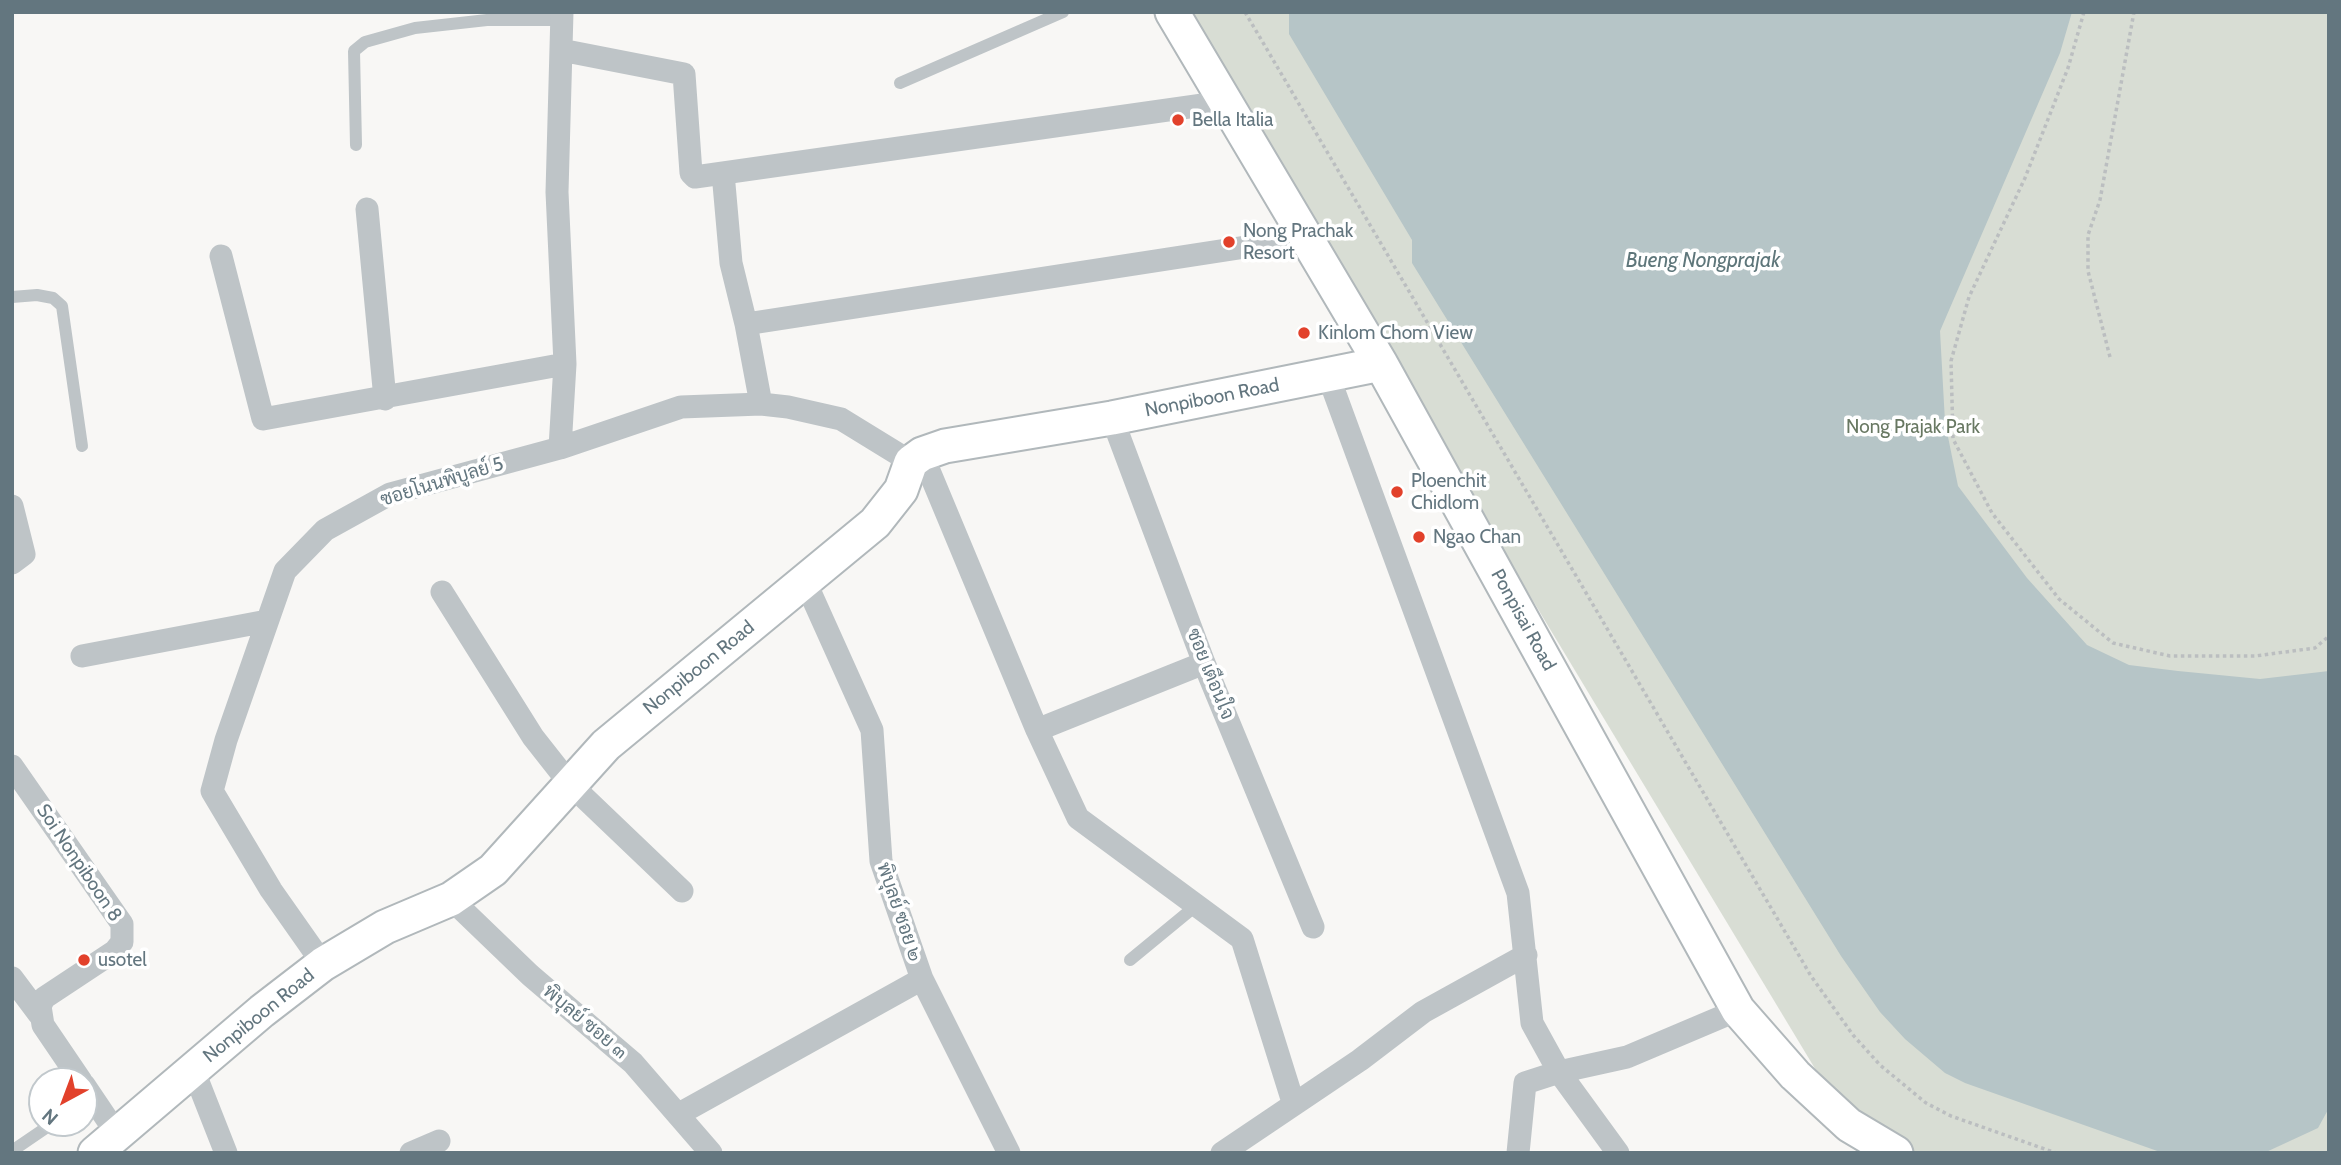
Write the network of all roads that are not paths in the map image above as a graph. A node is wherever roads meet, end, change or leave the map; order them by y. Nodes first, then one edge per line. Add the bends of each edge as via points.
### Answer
1 (1063, 12) edge
2 (1172, 12) edge
3 (562, 16) edge
4 (561, 50) junction
5 (900, 83) dead end
6 (1224, 102) junction
7 (356, 145) dead end
8 (723, 173) junction
9 (367, 209) dead end
10 (1304, 238) junction
11 (221, 256) dead end
12 (12, 297) edge
13 (746, 324) junction
14 (565, 364) junction
15 (1381, 364) junction
16 (1328, 375) junction
17 (385, 399) junction
18 (761, 404) junction
19 (1112, 418) junction
20 (82, 446) dead end
21 (560, 447) junction
22 (917, 458) junction
23 (12, 506) edge
24 (18, 559) edge
25 (805, 581) junction
26 (442, 592) dead end
27 (267, 621) junction
28 (82, 656) dead end
29 (1204, 663) junction
30 (1037, 730) junction
31 (12, 766) edge
32 (570, 783) junction
33 (682, 891) dead end
34 (451, 899) junction
35 (1198, 904) junction
36 (1313, 927) dead end
37 (1526, 955) junction
38 (1130, 960) dead end
39 (323, 964) junction
40 (12, 978) edge
41 (922, 979) junction
42 (12, 994) edge
43 (1738, 1010) junction
44 (39, 1014) junction
45 (62, 1067) edge
46 (73, 1067) edge
47 (193, 1069) junction
48 (1559, 1072) junction
49 (1293, 1102) junction
50 (679, 1114) junction
51 (98, 1122) edge
52 (439, 1141) dead end
53 (106, 1143) edge
54 (29, 1147) edge
55 (12, 1151) edge
56 (226, 1153) edge
57 (411, 1153) edge
58 (711, 1153) edge
59 (1009, 1153) edge
60 (1222, 1153) edge
61 (1518, 1153) edge
62 (1618, 1153) edge
63 (1896, 1153) edge

1 - 5 lane
2 - 6 street, Ponpisai Road
3 - 4 street
3 - 7 lane via 415,28 365,41 354,51
4 - 8 street via 681,72 687,85 691,173 695,177
4 - 14 street via 557,192
6 - 8 street
6 - 10 street, Ponpisai Road
8 - 13 street via 730,263
9 - 17 street
10 - 13 street
10 - 15 street, Ponpisai Road
11 - 17 street via 263,419
12 - 20 lane via 37,295 53,298 62,306
13 - 18 street
14 - 17 street
14 - 21 street
15 - 16 street, Nonpiboon Road
15 - 43 street, Ponpisai Road
16 - 19 street, Nonpiboon Road
16 - 37 street via 1518,892
18 - 21 street, ซอยโนนพิบูลย์ 5 via 681,407
18 - 22 street, ซอยโนนพิบูลย์ 5 via 841,419
19 - 22 street, Nonpiboon Road via 946,446
19 - 29 street, ซอย เตือนใจ
21 - 27 street, ซอยโนนพิบูลย์ 5 via 390,494 325,530 285,571
22 - 25 street, Nonpiboon Road via 901,490 875,523
22 - 30 street
23 - 24 street
25 - 32 street, Nonpiboon Road via 606,745
25 - 41 street, พิบุลย์ ซอย ๒ via 872,730 881,861
26 - 32 street via 526,726
27 - 28 street
27 - 39 street, ซอยโนนพิบูลย์ 5 via 212,791 271,890
29 - 30 street
29 - 36 street, ซอย เตือนใจ
30 - 35 street via 1078,818
31 - 44 street, Soi Nonpiboon 8 via 117,914 124,933 115,951 44,998
32 - 33 street
32 - 34 street, Nonpiboon Road via 501,863
34 - 39 street, Nonpiboon Road via 385,928
34 - 50 street, พิบุลย์ ซอย ๓ via 530,975 633,1063
35 - 38 lane
35 - 49 street via 1242,939
37 - 48 street via 1532,1023
37 - 49 street via 1423,1013
39 - 47 street, Nonpiboon Road
40 - 44 street
41 - 50 street
41 - 59 street, พิบุลย์ ซอย ๒
42 - 45 lane
43 - 48 street via 1627,1057
43 - 63 street, Ponpisai Road via 1795,1075 1849,1125
44 - 46 street
47 - 53 street, Nonpiboon Road
47 - 56 street
48 - 61 street via 1525,1083
48 - 62 street
49 - 60 street
50 - 58 street, พิบุลย์ ซอย ๓
51 - 53 street
52 - 57 street
54 - 55 lane

